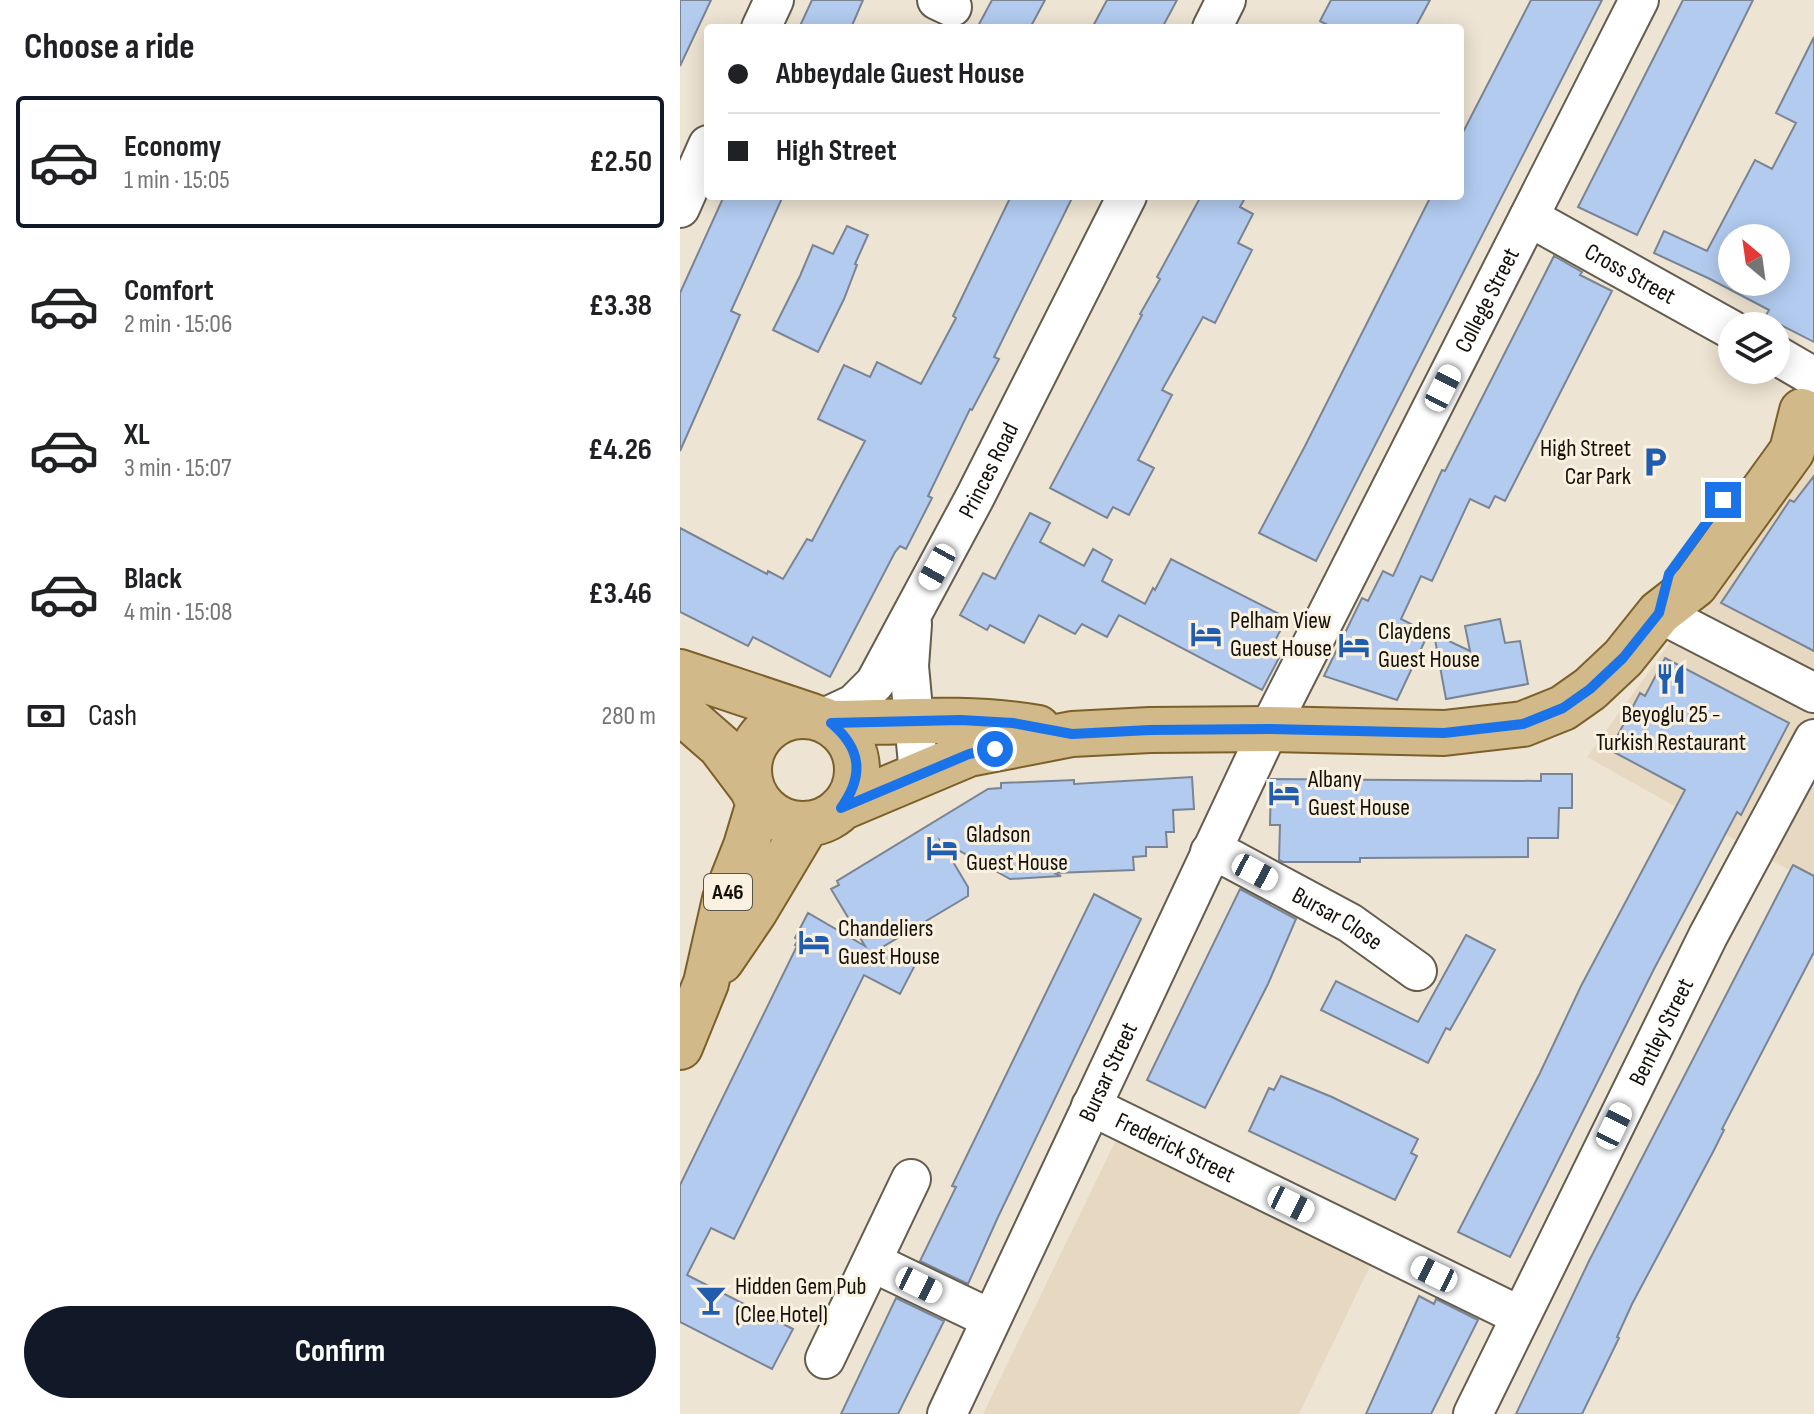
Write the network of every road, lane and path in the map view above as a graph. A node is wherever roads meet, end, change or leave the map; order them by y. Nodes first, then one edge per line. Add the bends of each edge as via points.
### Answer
1 (774, 0) edge
2 (1226, 0) edge
3 (1639, 0) edge
4 (763, 24) edge
5 (1214, 24) edge
6 (704, 154) edge
7 (1125, 200) edge
8 (680, 208) edge
9 (1529, 217) junction
10 (1718, 322) edge
11 (1790, 371) edge
12 (1810, 394) edge
13 (912, 613) junction
14 (1659, 613) junction
15 (680, 672) edge
16 (1814, 693) edge
17 (680, 711) edge
18 (821, 719) junction
19 (913, 722) junction
20 (1269, 729) junction
21 (1072, 734) junction
22 (1814, 739) edge
23 (919, 775) junction
24 (755, 795) junction
25 (824, 816) junction
26 (1210, 852) junction
27 (1417, 971) dead end
28 (706, 983) junction
29 (680, 1047) edge
30 (1091, 1106) junction
31 (911, 1179) dead end
32 (872, 1262) junction
33 (1520, 1316) junction
34 (991, 1319) junction
35 (825, 1359) dead end
36 (947, 1414) edge
37 (1473, 1414) edge

1 - 4 street
2 - 5 street
3 - 9 street, College Street
6 - 8 street
7 - 13 street, Princes Road
9 - 10 street, Cross Street
9 - 20 street, College Street
11 - 12 street
12 - 14 main road via 1792,451 1695,585
13 - 18 street, Princes Road via 875,683 854,704
13 - 19 street
14 - 16 street
14 - 20 main road via 1590,689 1563,708 1523,724 1444,733
15 - 18 main road
17 - 24 main road via 720,746
18 - 19 main road
18 - 24 main road, A46 via 793,716 761,734 748,769
18 - 25 main road, A46 via 843,734 857,764 851,795
19 - 21 main road via 1013,723
19 - 23 street
20 - 21 main road
20 - 26 street, Bursar Street
21 - 23 main road via 969,754
22 - 33 street, Bentley Street via 1708,936
23 - 25 main road
24 - 25 main road via 772,815 789,823
24 - 28 main road, A46 via 746,846 725,899
25 - 28 main road, A46
26 - 27 street, Bursar Close via 1350,923
26 - 30 street, Bursar Street
28 - 29 main road, A46
30 - 33 street, Frederick Street
30 - 34 street, Bursar Street
31 - 32 street
32 - 34 street
32 - 35 street
33 - 37 street, Bentley Street
34 - 36 street, Bursar Street

